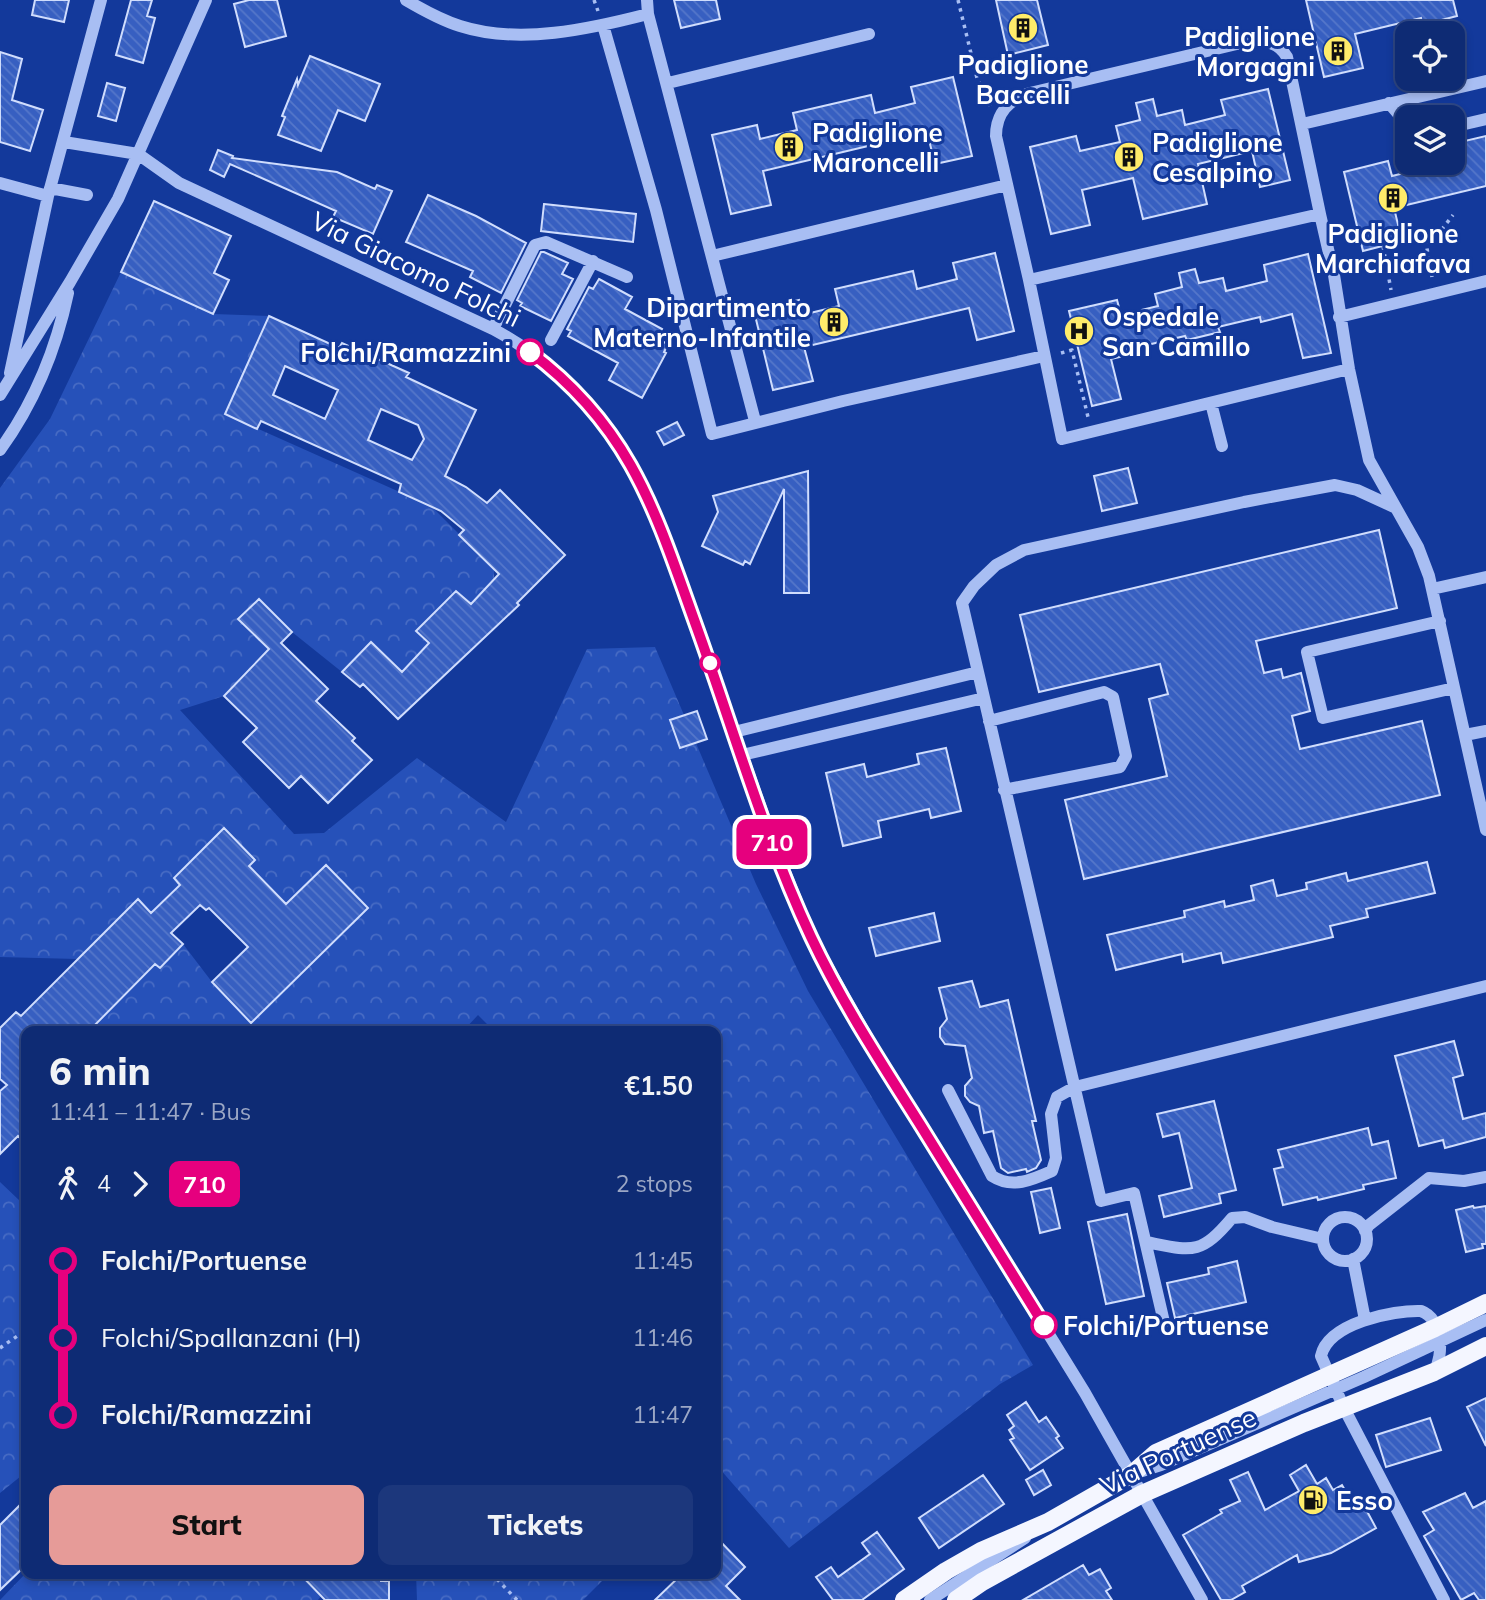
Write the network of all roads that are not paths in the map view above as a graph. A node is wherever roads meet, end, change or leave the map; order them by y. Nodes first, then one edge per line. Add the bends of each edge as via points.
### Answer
1 (101, 0) edge
2 (205, 0) edge
3 (406, 0) edge
4 (647, 0) edge
5 (648, 14) junction
6 (603, 25) junction
7 (869, 34) dead end
8 (1486, 81) edge
9 (668, 83) junction
10 (1389, 103) junction
11 (1395, 110) edge
12 (1486, 119) edge
13 (1301, 124) junction
14 (1465, 124) edge
15 (64, 142) junction
16 (138, 154) junction
17 (0, 183) edge
18 (1007, 185) junction
19 (49, 192) junction
20 (87, 195) dead end
21 (1320, 214) junction
22 (712, 256) junction
23 (593, 261) junction
24 (626, 277) dead end
25 (1029, 280) junction
26 (1486, 281) edge
27 (70, 282) junction
28 (1339, 317) junction
29 (493, 329) junction
30 (551, 340) dead end
31 (1044, 356) junction
32 (1349, 369) junction
33 (8, 384) junction
34 (0, 396) edge
35 (1211, 403) junction
36 (755, 421) junction
37 (1222, 446) dead end
38 (0, 450) edge
39 (1394, 507) junction
40 (1486, 577) edge
41 (1432, 589) junction
42 (1440, 621) junction
43 (978, 672) junction
44 (1454, 688) junction
45 (984, 698) junction
46 (989, 721) junction
47 (1486, 731) edge
48 (734, 732) junction
49 (1465, 736) junction
50 (742, 755) junction
51 (1004, 790) junction
52 (1486, 830) edge
53 (1486, 986) edge
54 (1075, 1087) junction
55 (948, 1090) dead end
56 (1486, 1177) edge
57 (1365, 1231) junction
58 (1323, 1239) junction
59 (1146, 1242) junction
60 (1353, 1259) junction
61 (1486, 1303) edge
62 (1365, 1320) junction
63 (1486, 1320) edge
64 (1164, 1322) dead end
65 (1438, 1335) junction
66 (1486, 1346) edge
67 (1434, 1372) junction
68 (1332, 1383) junction
69 (1344, 1408) junction
70 (1137, 1484) junction
71 (1048, 1522) junction
72 (904, 1600) edge
73 (930, 1600) edge
74 (956, 1600) edge
75 (1202, 1600) edge
76 (1444, 1600) edge

1 - 15 street
2 - 16 street
3 - 6 street via 450,22 482,30 546,34
4 - 5 street
5 - 6 street
5 - 9 street
6 - 36 street via 656,210 712,434
7 - 9 street
8 - 10 street
9 - 22 street
10 - 11 street
10 - 13 street
12 - 14 street
13 - 18 street via 1287,57 1280,47 1260,41 1241,43 1013,99 1000,113 996,136
13 - 21 street
15 - 16 street
15 - 19 street
16 - 27 street
16 - 29 street, Via Giacomo Folchi via 179,183
17 - 19 street
18 - 22 street
18 - 25 street
19 - 20 street
19 - 33 street
21 - 25 street
21 - 28 street
22 - 36 street
23 - 24 street
23 - 29 street via 546,242 535,245
23 - 30 street
25 - 31 street
26 - 28 street
27 - 33 street
27 - 38 street via 46,368
28 - 32 street
29 - 48 street, Via Giacomo Folchi via 558,373 622,447 663,533
31 - 35 street via 1062,439
31 - 36 street
32 - 35 street
32 - 39 street via 1370,460
33 - 34 street
35 - 37 street
39 - 41 street via 1418,547
39 - 43 street via 1335,485 1024,550 996,565 962,603
40 - 41 street
41 - 42 street
42 - 44 street
42 - 44 street via 1307,652 1323,718
43 - 45 street
43 - 48 street
44 - 49 street
45 - 46 street
45 - 50 street
46 - 51 street
46 - 51 street via 1104,692 1113,697 1126,756 1120,767
47 - 49 street
48 - 50 street, Via Giacomo Folchi
49 - 52 street
50 - 70 street, Via Giacomo Folchi via 786,878 832,978
51 - 54 street
53 - 54 street
54 - 55 street via 1057,1097 1051,1114 1056,1158 1052,1171 1033,1180 1013,1182 992,1176
54 - 59 street via 1101,1201 1134,1193
56 - 57 street via 1464,1181 1429,1178
57 - 58 street via 1355,1220 1340,1218 1328,1226
57 - 60 street via 1363,1251
58 - 59 street via 1245,1217 1232,1218 1206,1244 1188,1251
58 - 60 street via 1332,1257
59 - 64 street
60 - 62 street
61 - 65 main road, Via Portuense
62 - 65 street via 1421,1311 1427,1313
62 - 68 street via 1326,1344 1321,1359
63 - 65 street, Via Portuense
65 - 67 street via 1441,1357
65 - 68 main road, Via Portuense
66 - 67 main road, Via Portuense
67 - 69 main road, Via Portuense
68 - 69 street
68 - 70 main road, Via Portuense via 1156,1453
69 - 70 main road, Via Portuense
69 - 76 street
70 - 71 main road, Via Portuense
70 - 74 main road, Via Portuense
70 - 75 street, Via Giacomo Folchi
71 - 72 main road, Via Portuense via 981,1551
71 - 73 street, Via Portuense

